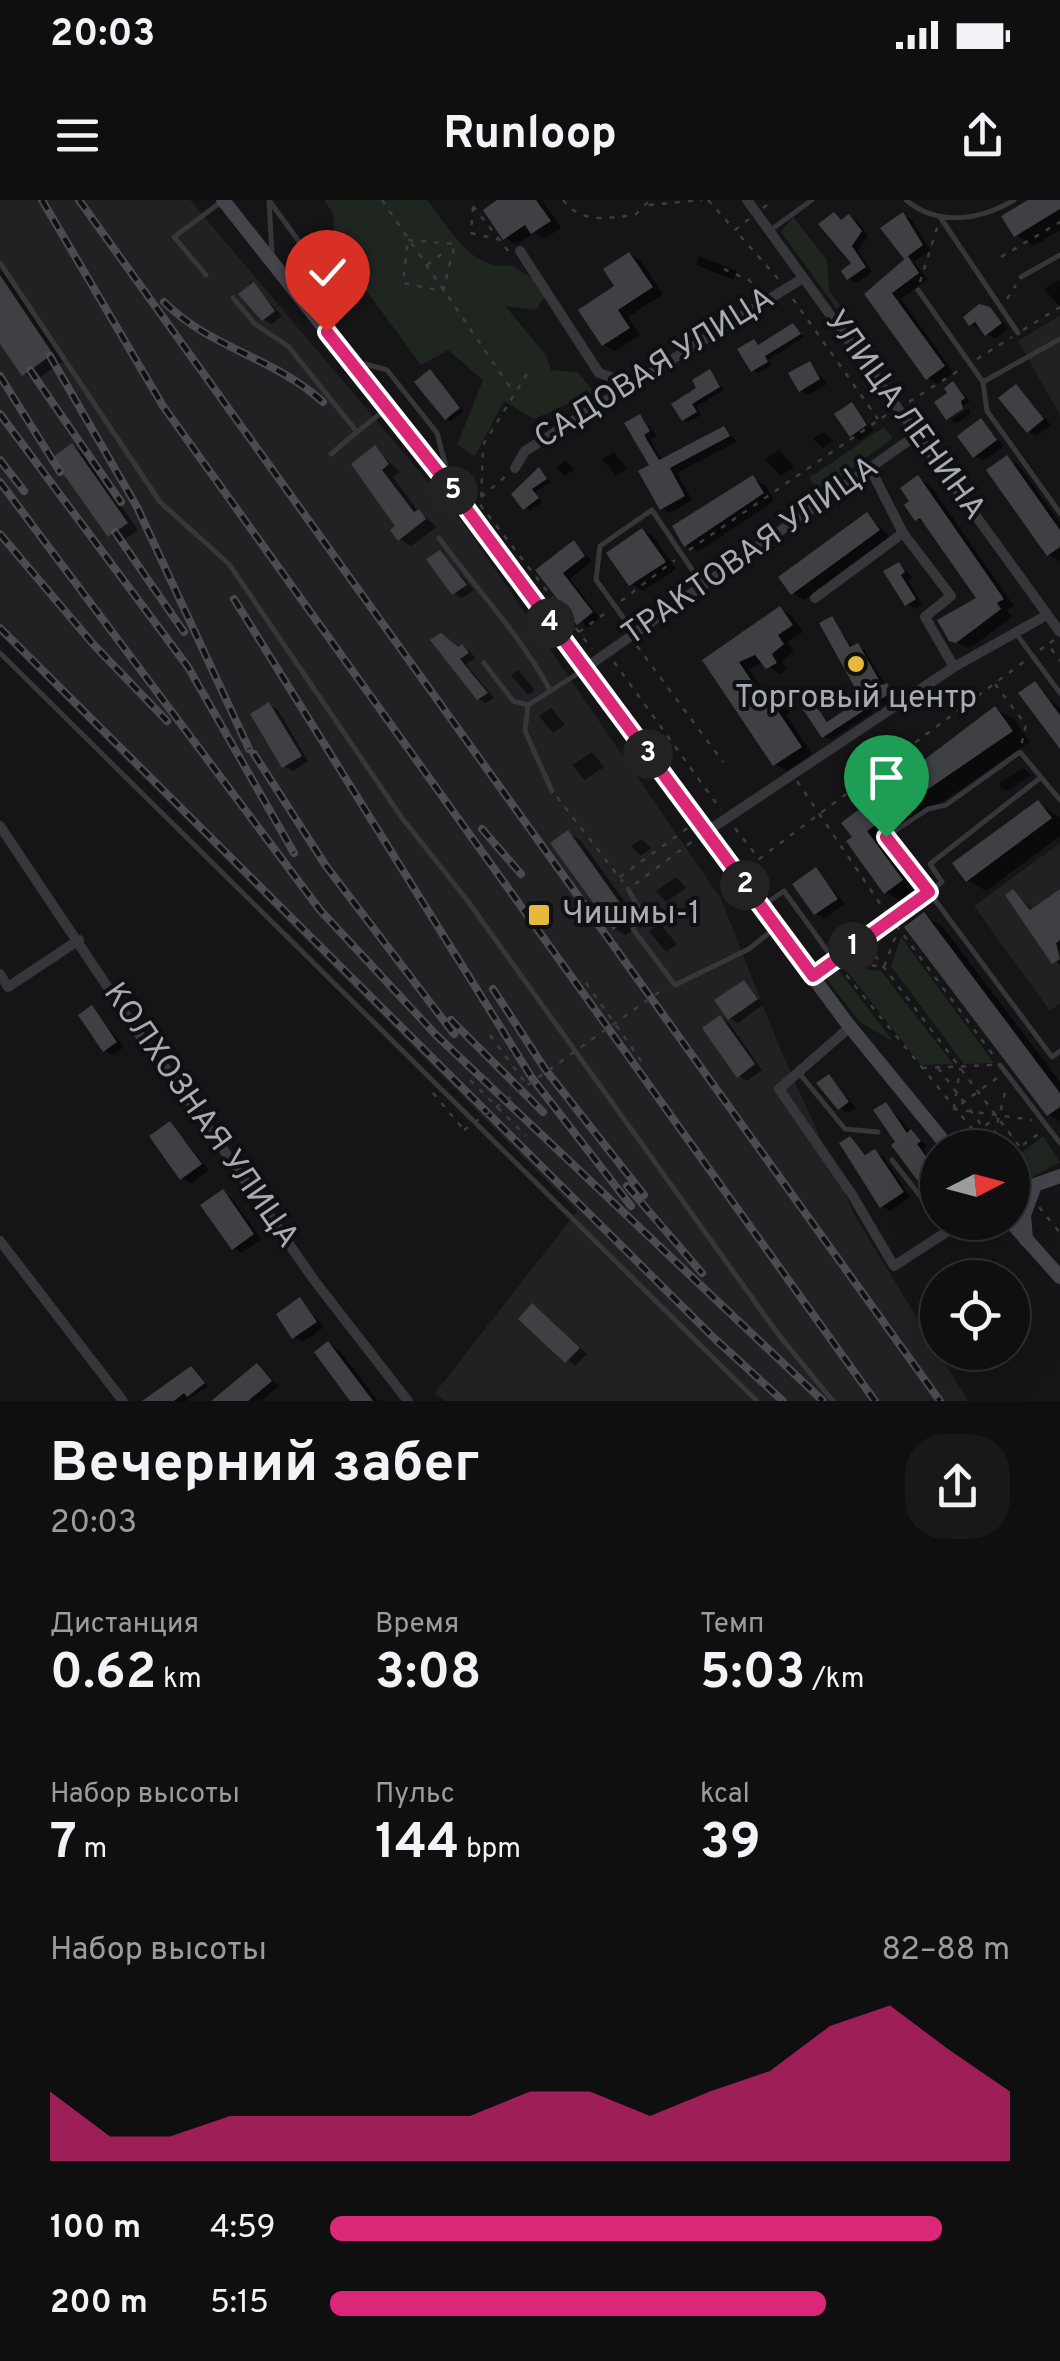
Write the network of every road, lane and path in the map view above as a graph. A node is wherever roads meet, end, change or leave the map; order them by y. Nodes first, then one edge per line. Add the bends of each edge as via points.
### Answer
1 (224, 200) edge
2 (382, 200) edge
3 (563, 200) edge
4 (650, 200) edge
5 (705, 200) edge
6 (747, 200) edge
7 (774, 200) edge
8 (812, 200) edge
9 (906, 200) edge
10 (1014, 200) edge
11 (270, 202) edge
12 (647, 206) junction
13 (756, 213) junction
14 (940, 217) junction
15 (1060, 222) edge
16 (734, 230) junction
17 (769, 230) junction
18 (408, 240) junction
19 (501, 240) junction
20 (447, 250) dead end
21 (520, 252) joint
22 (1060, 255) edge
23 (1000, 257) dead end
24 (272, 262) junction
25 (0, 264) edge
26 (426, 266) junction
27 (724, 269) dead end
28 (206, 275) dead end
29 (1021, 277) joint
30 (802, 278) junction
31 (785, 288) junction
32 (918, 290) joint
33 (443, 291) junction
34 (233, 298) dead end
35 (766, 300) junction
36 (1060, 307) edge
37 (1001, 308) junction
38 (327, 332) junction
39 (1018, 334) junction
40 (1060, 339) edge
41 (348, 358) junction
42 (970, 364) junction
43 (528, 374) dead end
44 (983, 382) junction
45 (632, 384) junction
46 (515, 394) junction
47 (899, 407) junction
48 (387, 408) junction
49 (879, 420) junction
50 (357, 432) junction
51 (918, 434) junction
52 (331, 454) dead end
53 (516, 468) joint
54 (870, 468) junction
55 (454, 492) junction
56 (480, 498) junction
57 (1060, 514) edge
58 (903, 532) junction
59 (438, 538) dead end
60 (682, 554) junction
61 (702, 586) junction
62 (815, 598) dead end
63 (615, 606) junction
64 (1053, 617) edge
65 (579, 632) junction
66 (1016, 632) junction
67 (1060, 634) edge
68 (632, 635) junction
69 (1048, 644) junction
70 (0, 653) edge
71 (603, 656) junction
72 (1032, 656) junction
73 (1060, 661) edge
74 (484, 664) dead end
75 (954, 666) junction
76 (584, 669) junction
77 (994, 683) junction
78 (550, 690) junction
79 (1060, 692) edge
80 (528, 705) junction
81 (1020, 752) junction
82 (724, 762) dead end
83 (1040, 778) junction
84 (552, 792) joint
85 (1060, 800) edge
86 (722, 810) junction
87 (0, 826) edge
88 (702, 826) junction
89 (620, 877) junction
90 (628, 890) junction
91 (929, 892) junction
92 (762, 908) junction
93 (776, 928) junction
94 (899, 929) dead end
95 (863, 939) junction
96 (79, 940) junction
97 (834, 960) junction
98 (884, 967) junction
99 (0, 974) edge
100 (813, 976) junction
101 (586, 983) dead end
102 (666, 987) dead end
103 (4, 989) edge
104 (616, 1023) junction
105 (850, 1027) junction
106 (490, 1035) dead end
107 (1060, 1051) edge
108 (642, 1062) dead end
109 (1000, 1065) joint
110 (960, 1066) junction
111 (921, 1068) junction
112 (938, 1068) junction
113 (798, 1072) junction
114 (1007, 1075) junction
115 (946, 1078) junction
116 (470, 1080) dead end
117 (527, 1085) junction
118 (935, 1086) junction
119 (979, 1091) junction
120 (957, 1092) junction
121 (434, 1094) dead end
122 (964, 1102) junction
123 (497, 1107) junction
124 (954, 1110) junction
125 (972, 1112) junction
126 (998, 1116) junction
127 (1043, 1121) junction
128 (983, 1128) junction
129 (1049, 1128) junction
130 (934, 1130) edge
131 (972, 1130) edge
132 (980, 1130) edge
133 (995, 1130) edge
134 (1008, 1130) edge
135 (878, 1132) dead end
136 (526, 1136) dead end
137 (1030, 1140) edge
138 (1060, 1143) edge
139 (892, 1160) dead end
140 (1060, 1176) edge
141 (1032, 1192) junction
142 (920, 1196) edge
143 (1030, 1198) edge
144 (1060, 1233) edge
145 (924, 1240) edge
146 (1026, 1240) edge
147 (0, 1241) edge
148 (1060, 1277) edge
149 (123, 1401) edge
150 (408, 1401) edge
151 (757, 1401) edge
152 (832, 1401) edge

1 - 24 main road
1 - 28 lane via 174,236
2 - 18 path
3 - 12 path via 572,212 596,219 635,215
4 - 12 path
5 - 12 path
5 - 16 path
6 - 13 street, УЛИЦА ЛЕНИНА
7 - 13 path
8 - 17 lane
9 - 14 lane
10 - 14 lane via 987,216
11 - 24 lane
11 - 38 lane via 300,243
13 - 16 path
13 - 17 street, УЛИЦА ЛЕНИНА
14 - 32 path
14 - 37 lane
15 - 23 path
16 - 31 path
17 - 30 street, УЛИЦА ЛЕНИНА
18 - 26 path
18 - 33 path via 403,283
18 - 33 path via 455,244
19 - 19 path via 471,233 473,206 483,213
19 - 21 path via 510,253
20 - 26 path
21 - 45 street via 599,374
22 - 29 lane
24 - 38 main road
25 - 152 lane via 160,502 229,564 402,818
26 - 33 path
27 - 35 path via 749,280
29 - 37 path
30 - 31 street, САДОВАЯ УЛИЦА
30 - 47 street, УЛИЦА ЛЕНИНА
31 - 35 street, САДОВАЯ УЛИЦА
31 - 49 path
32 - 42 lane
33 - 46 path
34 - 50 lane via 255,324 288,346
35 - 45 street, САДОВАЯ УЛИЦА
36 - 39 path
37 - 39 lane
38 - 41 main road
39 - 42 path
40 - 44 lane
41 - 48 main road
41 - 55 lane via 387,370 437,434
42 - 44 lane
42 - 47 path
43 - 46 path
44 - 57 lane via 987,411
45 - 53 street, САДОВАЯ УЛИЦА via 525,450
46 - 56 path via 483,445
47 - 49 path
47 - 51 street, УЛИЦА ЛЕНИНА
48 - 50 lane
48 - 55 main road
49 - 60 path
50 - 52 lane
51 - 54 street, ТРАКТОВАЯ УЛИЦА
51 - 64 street, УЛИЦА ЛЕНИНА
53 - 56 path
54 - 58 street
54 - 61 street, ТРАКТОВАЯ УЛИЦА
55 - 76 main road
56 - 65 path
58 - 62 street
58 - 75 street via 951,596 925,617
59 - 78 lane via 505,628 524,642
60 - 61 lane
60 - 63 path
60 - 63 lane via 652,510 600,546 596,580
61 - 68 street, ТРАКТОВАЯ УЛИЦА
63 - 65 path
63 - 68 lane
64 - 66 street
64 - 67 street, УЛИЦА ЛЕНИНА
65 - 71 path
66 - 72 lane
66 - 75 street
67 - 69 path
68 - 71 street, ТРАКТОВАЯ УЛИЦА
68 - 82 path
69 - 72 path
69 - 73 path
70 - 151 lane
71 - 76 street, ТРАКТОВАЯ УЛИЦА
71 - 86 path
72 - 77 path
72 - 79 lane
74 - 80 lane via 513,701
75 - 86 street
76 - 78 lane
76 - 88 main road
77 - 81 path via 1026,725
77 - 86 path via 760,859
78 - 80 lane
80 - 84 lane via 525,731
81 - 83 lane
81 - 91 lane via 946,805 886,837
83 - 85 lane
83 - 91 lane via 930,864 942,882
84 - 89 path
86 - 88 street
86 - 88 path
87 - 96 street, КОЛХОЗНАЯ УЛИЦА
88 - 89 path
88 - 90 path
88 - 92 main road
89 - 90 path
90 - 93 lane via 641,912 634,929 675,985 749,949
91 - 95 lane
91 - 107 lane via 1052,1057
92 - 93 main road
92 - 97 lane via 784,890
93 - 100 main road
94 - 98 path
95 - 97 lane
95 - 98 path
96 - 103 street
96 - 150 street, КОЛХОЗНАЯ УЛИЦА via 150,1052
97 - 98 path
97 - 100 lane
97 - 111 path
98 - 110 path
99 - 103 street
100 - 105 main road
101 - 104 path
102 - 104 path, bridge
104 - 108 path
104 - 117 path, bridge
105 - 113 street
105 - 130 main road
106 - 117 path
109 - 110 path
109 - 114 lane
110 - 112 path
110 - 119 path
110 - 120 path
111 - 112 path
111 - 118 path
112 - 115 path
113 - 135 lane via 845,1129
113 - 145 street via 779,1089 894,1266
114 - 119 path
114 - 126 path
114 - 127 lane
115 - 118 path
115 - 120 path
116 - 123 path
117 - 123 path, bridge
118 - 124 path
119 - 122 path
119 - 126 path
120 - 122 path
120 - 124 path
121 - 123 path, bridge via 464,1130
122 - 124 path
122 - 125 path
123 - 136 path
124 - 125 path
124 - 131 path
125 - 126 path
125 - 128 path
126 - 127 path
126 - 128 path
126 - 133 path
126 - 134 path
127 - 129 lane
128 - 132 path
129 - 137 path
129 - 138 lane
139 - 142 lane
140 - 141 main road
141 - 143 main road
141 - 144 path
146 - 148 main road
147 - 149 street

